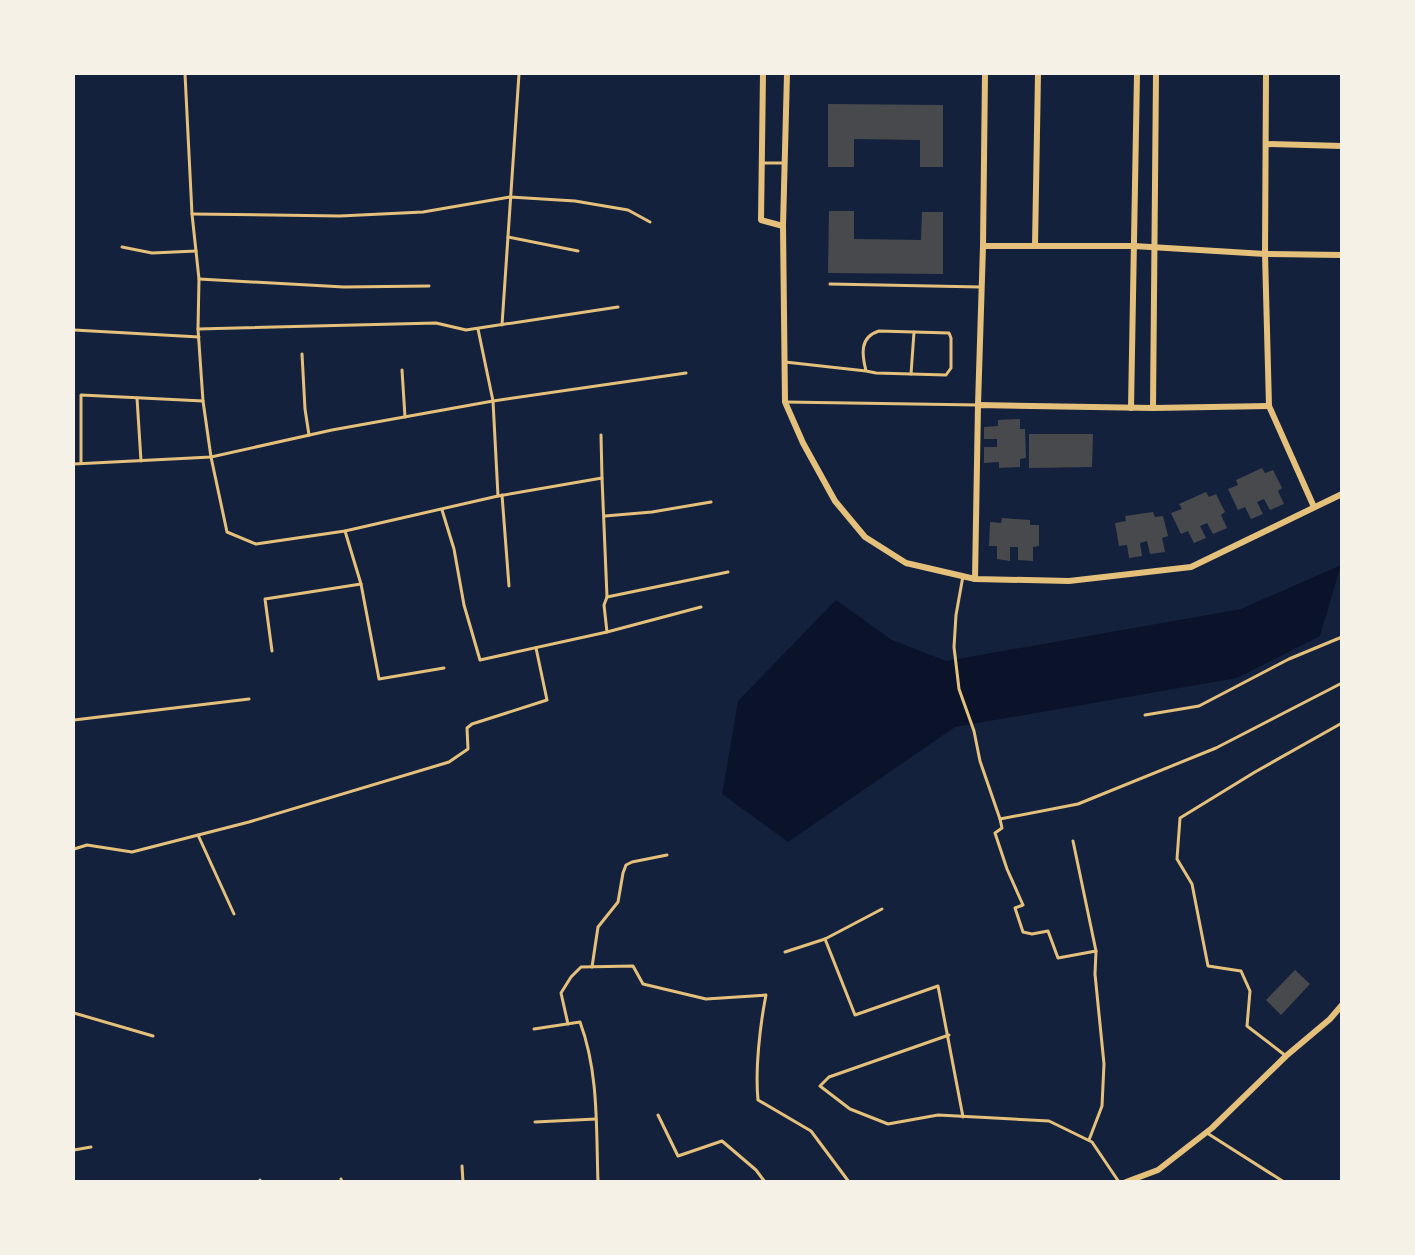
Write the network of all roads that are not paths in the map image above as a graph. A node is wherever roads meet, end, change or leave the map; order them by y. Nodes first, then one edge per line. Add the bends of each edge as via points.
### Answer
1 (185, 74) edge
2 (519, 74) edge
3 (763, 74) edge
4 (787, 74) edge
5 (985, 74) edge
6 (1038, 74) edge
7 (1137, 74) edge
8 (1156, 74) edge
9 (1266, 74) edge
10 (1266, 144) junction
11 (1341, 146) edge
12 (761, 163) junction
13 (784, 164) junction
14 (510, 197) junction
15 (192, 214) junction
16 (650, 222) dead end
17 (783, 226) junction
18 (508, 237) junction
19 (983, 246) junction
20 (1035, 246) junction
21 (1134, 246) junction
22 (122, 247) dead end
23 (1154, 247) junction
24 (196, 251) junction
25 (578, 251) dead end
26 (1265, 254) junction
27 (1341, 255) edge
28 (199, 279) junction
29 (830, 284) dead end
30 (429, 286) dead end
31 (981, 287) junction
32 (618, 307) dead end
33 (502, 325) junction
34 (198, 329) junction
35 (478, 329) junction
36 (74, 330) edge
37 (914, 332) junction
38 (199, 337) junction
39 (302, 354) dead end
40 (785, 361) junction
41 (402, 370) dead end
42 (866, 371) junction
43 (686, 373) dead end
44 (911, 374) junction
45 (136, 398) junction
46 (203, 401) junction
47 (493, 401) junction
48 (785, 402) junction
49 (978, 405) junction
50 (1269, 406) junction
51 (1131, 408) junction
52 (1153, 408) junction
53 (405, 417) junction
54 (309, 435) junction
55 (601, 435) dead end
56 (210, 457) junction
57 (141, 461) junction
58 (81, 463) junction
59 (74, 464) edge
60 (602, 477) junction
61 (1341, 494) edge
62 (500, 496) junction
63 (711, 502) dead end
64 (1314, 507) junction
65 (442, 510) junction
66 (605, 516) junction
67 (345, 531) junction
68 (728, 572) dead end
69 (963, 576) junction
70 (975, 579) junction
71 (361, 584) junction
72 (509, 586) dead end
73 (607, 597) junction
74 (701, 607) dead end
75 (607, 632) junction
76 (1341, 638) edge
77 (536, 648) junction
78 (272, 651) dead end
79 (444, 668) dead end
80 (1341, 683) edge
81 (249, 699) dead end
82 (1145, 715) dead end
83 (74, 720) edge
84 (1341, 723) edge
85 (1000, 819) junction
86 (198, 835) junction
87 (1073, 841) dead end
88 (74, 849) edge
89 (667, 855) dead end
90 (882, 909) dead end
91 (234, 914) dead end
92 (825, 939) junction
93 (1096, 951) junction
94 (785, 952) dead end
95 (592, 967) junction
96 (1341, 1005) edge
97 (74, 1013) edge
98 (568, 1024) junction
99 (534, 1029) dead end
100 (949, 1035) junction
101 (153, 1036) dead end
102 (1286, 1056) junction
103 (658, 1115) dead end
104 (963, 1117) junction
105 (596, 1119) junction
106 (535, 1122) dead end
107 (1206, 1133) junction
108 (1089, 1140) junction
109 (91, 1148) dead end
110 (74, 1150) edge
111 (462, 1166) dead end
112 (463, 1182) edge
113 (597, 1182) edge
114 (765, 1182) edge
115 (849, 1182) edge
116 (1119, 1182) edge
117 (1126, 1182) edge
118 (1284, 1182) edge

1 - 15 lane
2 - 14 lane
3 - 12 street
4 - 13 street
5 - 19 street
6 - 20 street
7 - 21 street
8 - 23 street
9 - 10 street
10 - 11 street
10 - 26 street
12 - 13 lane
12 - 17 street via 761,220
13 - 17 street
14 - 15 lane via 423,212 340,216
14 - 16 lane via 596,204 628,210
14 - 18 lane
15 - 24 lane
17 - 40 street
18 - 25 lane
18 - 33 lane
19 - 20 street
19 - 31 street
20 - 21 street
21 - 23 street
21 - 51 street
22 - 24 lane via 152,253
23 - 26 street
23 - 52 street
24 - 28 lane
26 - 27 street
26 - 50 street
28 - 30 lane via 344,287
28 - 34 lane
29 - 31 lane
31 - 49 street
32 - 33 lane
33 - 35 lane
34 - 35 lane via 436,323
34 - 38 lane
35 - 47 lane
36 - 38 lane
37 - 42 lane via 871,333 863,345
37 - 44 lane
37 - 44 lane via 949,333 951,368 946,375
38 - 46 lane
39 - 54 lane
40 - 42 lane
40 - 48 street
41 - 53 lane
42 - 44 lane
43 - 47 lane
45 - 46 lane
45 - 57 lane
45 - 58 lane via 81,395
46 - 56 lane
47 - 53 lane
47 - 62 lane
48 - 49 lane
48 - 69 street via 835,501 866,537 906,563
49 - 51 street
49 - 70 street
50 - 52 street
50 - 64 street
51 - 52 street
53 - 54 lane
54 - 56 lane
55 - 60 lane
56 - 57 lane
56 - 67 lane via 227,532 256,544
57 - 58 lane
58 - 59 lane
60 - 62 lane
60 - 66 lane
61 - 64 street
62 - 65 lane
62 - 72 lane
63 - 66 lane
64 - 70 street via 1191,567 1069,581
65 - 67 lane
65 - 77 lane via 480,660
66 - 73 lane
67 - 71 lane
68 - 73 lane
69 - 70 street
69 - 85 lane via 954,647 959,689
71 - 78 lane via 265,599
71 - 79 lane via 379,679
73 - 75 lane
74 - 75 lane
75 - 77 lane
76 - 82 lane via 1289,659 1199,706
77 - 86 lane via 547,700 472,724 467,729 468,749 449,762
80 - 85 lane via 1216,748 1078,804
81 - 83 lane
84 - 102 lane via 1180,818 1177,860 1192,884 1208,966 1241,971 1250,991 1247,1026
85 - 93 lane via 1002,828 995,832 1023,904 1015,908 1023,932 1048,931 1058,958
86 - 88 lane via 132,852 87,845
86 - 91 lane
87 - 93 lane
89 - 95 lane via 626,865 618,902 598,927
90 - 92 lane
92 - 94 lane
92 - 100 lane via 855,1015 938,986
93 - 108 lane via 1104,1064 1102,1106
95 - 98 lane via 581,967 561,993
95 - 115 lane via 633,966 643,984 706,999 766,995 756,1085 758,1100 811,1131
96 - 102 street
97 - 101 lane
98 - 99 lane
98 - 105 lane via 580,1022 583,1032 592,1071
100 - 104 lane
100 - 104 lane via 829,1077 820,1086 850,1109 888,1124 938,1115
102 - 107 street
103 - 114 lane via 678,1156 722,1141
104 - 108 lane via 1049,1121
105 - 106 lane
105 - 113 lane
107 - 117 street via 1158,1170
107 - 118 lane
108 - 116 lane
109 - 110 lane
111 - 112 lane

